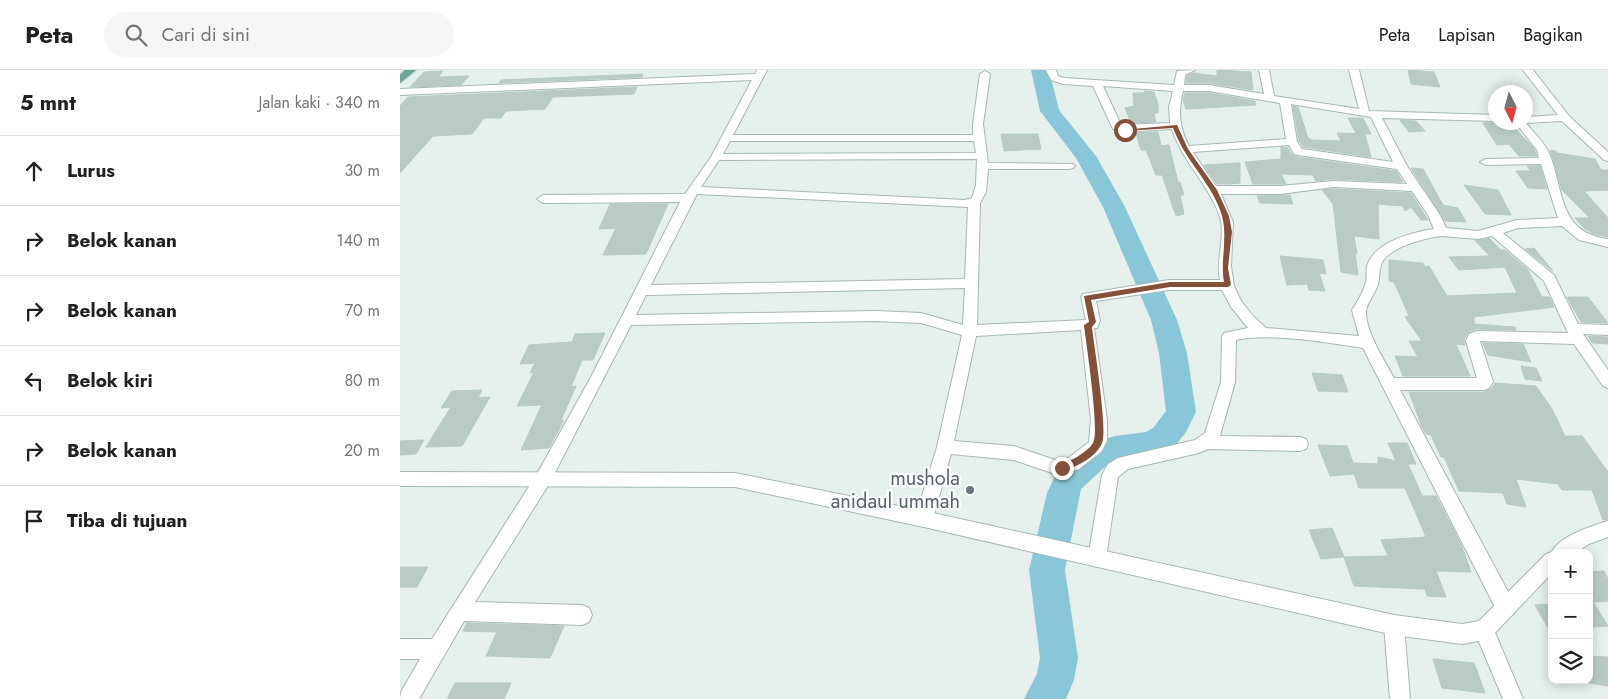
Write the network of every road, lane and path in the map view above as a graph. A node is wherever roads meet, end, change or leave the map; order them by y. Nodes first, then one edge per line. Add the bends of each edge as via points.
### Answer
1 (1051, 70) edge
2 (1190, 70) edge
3 (1264, 70) edge
4 (1354, 70) edge
5 (1528, 70) edge
6 (406, 72) edge
7 (760, 74) edge
8 (985, 74) dead end
9 (400, 80) edge
10 (1097, 84) junction
11 (1179, 88) junction
12 (400, 92) edge
13 (1270, 98) junction
14 (1285, 100) junction
15 (1370, 115) junction
16 (1488, 118) edge
17 (1564, 118) junction
18 (1533, 120) edge
19 (1175, 126) junction
20 (1527, 130) edge
21 (726, 138) junction
22 (979, 138) junction
23 (1292, 142) junction
24 (1186, 149) junction
25 (716, 156) junction
26 (1608, 158) edge
27 (982, 161) junction
28 (1546, 161) junction
29 (1486, 162) dead end
30 (1069, 166) dead end
31 (1401, 166) junction
32 (1417, 188) junction
33 (1213, 190) junction
34 (691, 194) junction
35 (543, 199) dead end
36 (974, 201) junction
37 (1566, 222) junction
38 (1440, 232) junction
39 (1494, 232) junction
40 (1608, 243) edge
41 (970, 284) junction
42 (1228, 285) junction
43 (642, 290) junction
44 (626, 320) junction
45 (1088, 325) junction
46 (1608, 330) edge
47 (970, 331) junction
48 (1263, 333) junction
49 (1575, 334) junction
50 (1368, 343) junction
51 (1592, 360) junction
52 (1608, 361) edge
53 (1608, 382) edge
54 (1391, 384) junction
55 (1207, 442) junction
56 (1300, 444) dead end
57 (944, 447) junction
58 (400, 479) edge
59 (543, 479) junction
60 (924, 519) junction
61 (1608, 529) edge
62 (1565, 549) edge
63 (1090, 556) junction
64 (1548, 564) edge
65 (1506, 608) junction
66 (459, 611) junction
67 (582, 615) dead end
68 (1394, 626) junction
69 (1484, 630) junction
70 (400, 649) edge
71 (438, 649) junction
72 (408, 699) edge
73 (1400, 699) edge
74 (1513, 699) edge

1 - 10 street via 1059,80
2 - 11 street via 1180,73
3 - 13 street
4 - 15 street
5 - 17 street
6 - 9 main road
7 - 12 street
7 - 21 street
8 - 22 street
10 - 11 street
10 - 19 street via 1117,127 1125,130
11 - 13 street via 1209,88
11 - 19 street
13 - 14 street
14 - 15 street
14 - 23 street
15 - 16 street
15 - 31 street
17 - 18 street
17 - 26 street
19 - 24 street
20 - 28 street
21 - 22 street
21 - 25 street
22 - 27 street
23 - 24 street
23 - 31 street via 1300,152
24 - 33 street
25 - 27 street
25 - 34 street
27 - 30 street
27 - 36 street via 979,194
28 - 29 street
28 - 37 street
31 - 32 street
32 - 33 street via 1334,184 1280,190
32 - 38 street via 1434,215
33 - 42 street via 1227,224 1225,268
34 - 35 street
34 - 36 street via 965,204
34 - 43 street
36 - 41 street
37 - 39 street via 1517,224
37 - 40 street via 1582,238
38 - 39 street via 1471,235
38 - 50 street via 1387,249 1374,264 1374,280 1359,310
39 - 49 street via 1549,278
41 - 43 street
41 - 47 street
42 - 45 street via 1170,285 1088,297 1093,322
42 - 48 street via 1243,314
43 - 44 street
44 - 47 street via 876,316 921,318
44 - 59 street
45 - 47 street
45 - 57 street via 1099,420 1099,441 1095,448 1073,464 1058,468 1014,452
46 - 49 street
47 - 57 street
48 - 50 street
48 - 55 street via 1236,333 1228,339 1228,382 1216,429
49 - 51 street
49 - 54 street via 1477,336 1473,341 1484,384
50 - 54 street
51 - 52 street
51 - 53 street
54 - 65 street
55 - 56 street
55 - 63 street via 1124,463 1114,469
57 - 60 street
58 - 59 street
59 - 60 street via 734,480
59 - 66 street
60 - 63 street
61 - 62 street via 1591,534
63 - 68 street
64 - 65 street
65 - 69 street
66 - 67 street
66 - 71 street
68 - 69 street via 1462,634
68 - 73 street
69 - 74 street
70 - 71 street
71 - 72 street

